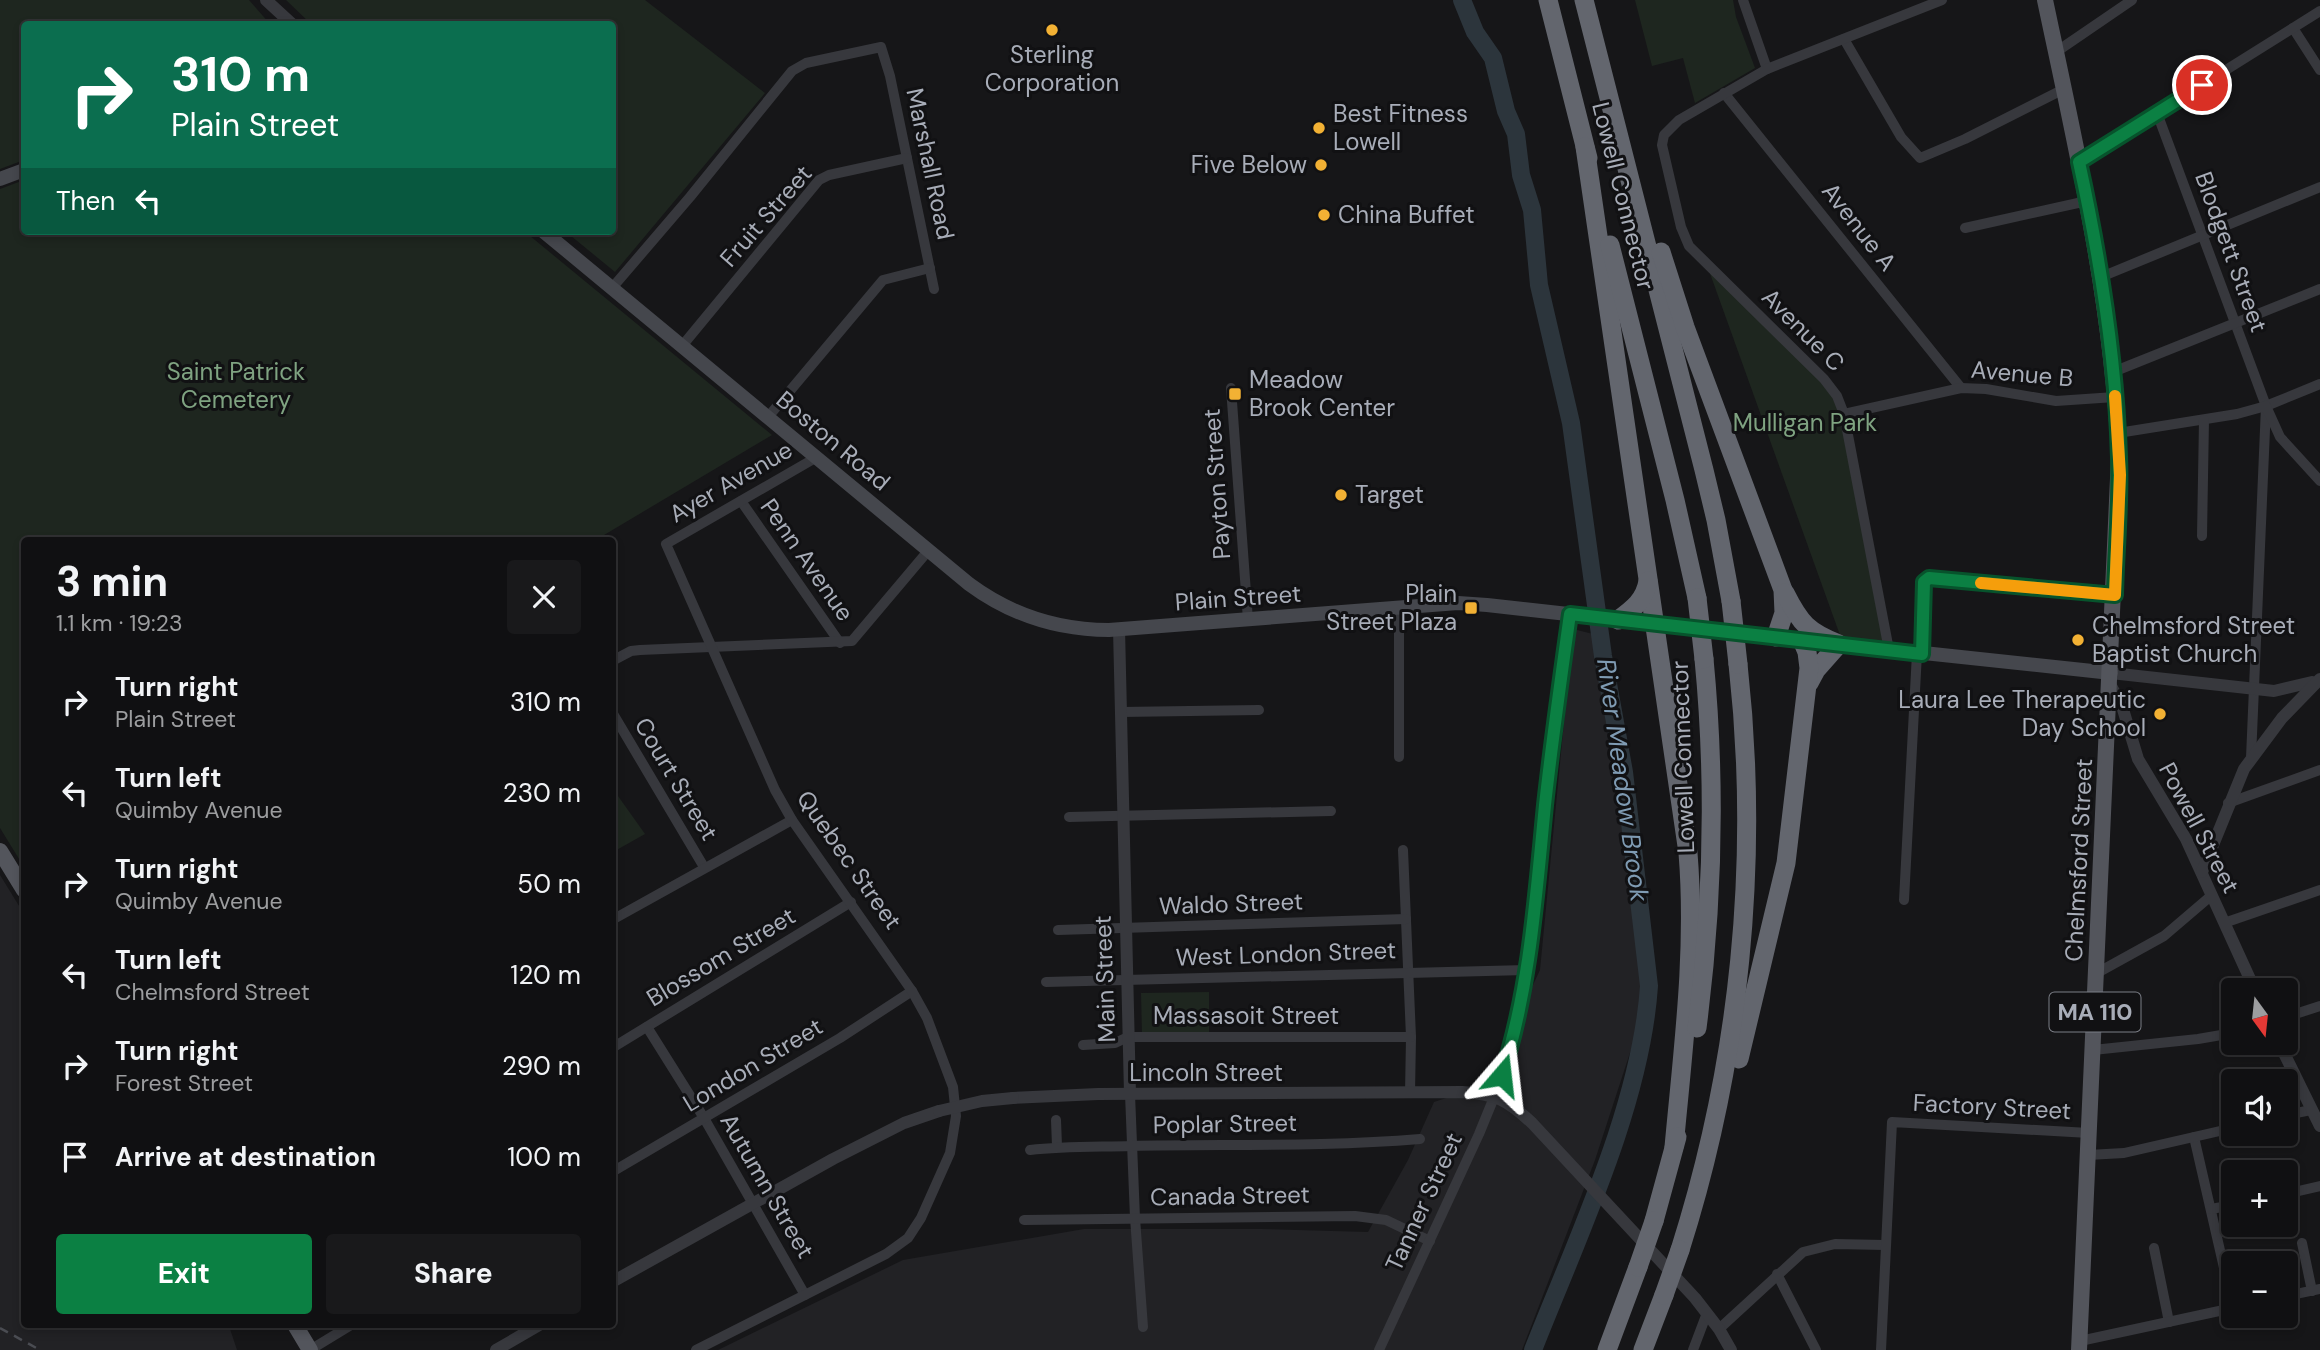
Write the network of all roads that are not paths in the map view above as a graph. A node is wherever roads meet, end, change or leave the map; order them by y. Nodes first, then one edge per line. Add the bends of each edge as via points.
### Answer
1 (266, 0) edge
2 (1548, 0) edge
3 (1584, 0) edge
4 (1743, 0) edge
5 (1942, 0) edge
6 (2045, 0) edge
7 (2132, 0) edge
8 (2320, 11) edge
9 (289, 21) edge
10 (2293, 27) junction
11 (1844, 39) junction
12 (2056, 52) junction
13 (1767, 69) junction
14 (2320, 70) edge
15 (2064, 89) junction
16 (1724, 93) junction
17 (2157, 113) junction
18 (1619, 138) junction
19 (1585, 147) junction
20 (907, 158) junction
21 (2079, 162) junction
22 (21, 171) edge
23 (0, 179) edge
24 (2320, 187) edge
25 (2088, 201) junction
26 (1965, 228) dead end
27 (548, 235) edge
28 (2202, 235) junction
29 (930, 268) junction
30 (2101, 277) junction
31 (612, 288) junction
32 (933, 289) dead end
33 (2320, 289) edge
34 (2235, 323) junction
35 (682, 346) junction
36 (2113, 372) junction
37 (2320, 384) edge
38 (1231, 388) dead end
39 (1961, 388) junction
40 (2115, 397) junction
41 (2266, 406) junction
42 (1844, 414) junction
43 (768, 417) junction
44 (2204, 421) junction
45 (2118, 433) junction
46 (817, 457) junction
47 (2320, 481) edge
48 (741, 501) junction
49 (2202, 536) dead end
50 (666, 544) joint
51 (928, 551) junction
52 (1648, 580) junction
53 (1783, 590) junction
54 (2115, 595) junction
55 (1399, 607) junction
56 (1577, 615) junction
57 (1248, 620) junction
58 (1618, 620) junction
59 (1656, 625) junction
60 (1119, 629) junction
61 (1776, 637) junction
62 (1802, 640) junction
63 (840, 643) junction
64 (1839, 644) junction
65 (712, 646) junction
66 (1889, 650) junction
67 (1920, 653) junction
68 (616, 659) edge
69 (2110, 679) junction
70 (2319, 680) edge
71 (2253, 689) junction
72 (1807, 691) junction
73 (1259, 710) dead end
74 (1121, 712) junction
75 (616, 719) edge
76 (1399, 757) dead end
77 (2251, 758) junction
78 (2320, 770) edge
79 (2228, 803) junction
80 (1331, 811) dead end
81 (1123, 816) junction
82 (1069, 817) dead end
83 (792, 820) junction
84 (1403, 850) dead end
85 (0, 851) edge
86 (704, 867) junction
87 (2202, 872) junction
88 (21, 885) edge
89 (2320, 890) edge
90 (2212, 895) junction
91 (1904, 900) dead end
92 (851, 902) junction
93 (616, 918) edge
94 (1406, 919) junction
95 (2224, 923) junction
96 (1125, 929) junction
97 (1058, 930) dead end
98 (1527, 970) junction
99 (1408, 972) junction
100 (2097, 973) junction
101 (2249, 978) edge
102 (1126, 980) junction
103 (1046, 982) dead end
104 (912, 990) junction
105 (2320, 1006) edge
106 (2298, 1013) edge
107 (647, 1027) junction
108 (2221, 1034) edge
109 (1128, 1037) junction
110 (1411, 1037) junction
111 (1083, 1045) dead end
112 (616, 1046) edge
113 (2093, 1050) junction
114 (2285, 1055) edge
115 (1409, 1093) junction
116 (1130, 1094) junction
117 (1495, 1095) junction
118 (2311, 1110) junction
119 (2298, 1113) edge
120 (704, 1118) junction
121 (1056, 1120) dead end
122 (2320, 1126) edge
123 (2221, 1131) edge
124 (2090, 1133) junction
125 (2194, 1137) junction
126 (1420, 1139) dead end
127 (1057, 1146) junction
128 (1132, 1146) junction
129 (1674, 1147) junction
130 (1030, 1150) dead end
131 (2088, 1156) junction
132 (616, 1170) edge
133 (2320, 1186) edge
134 (2298, 1191) edge
135 (1696, 1196) junction
136 (754, 1203) junction
137 (2221, 1207) edge
138 (2211, 1209) junction
139 (1135, 1218) junction
140 (1024, 1220) dead end
141 (1430, 1241) junction
142 (2302, 1243) dead end
143 (1885, 1245) junction
144 (2154, 1248) dead end
145 (2221, 1254) edge
146 (1777, 1274) junction
147 (616, 1280) edge
148 (2316, 1290) edge
149 (2298, 1294) edge
150 (805, 1295) junction
151 (2221, 1310) edge
152 (1707, 1313) junction
153 (2169, 1322) junction
154 (1143, 1327) dead end
155 (297, 1328) edge
156 (346, 1328) edge
157 (534, 1328) edge
158 (1718, 1329) junction
159 (2080, 1345) edge
160 (310, 1350) edge
161 (496, 1350) edge
162 (696, 1350) edge
163 (1379, 1350) edge
164 (1607, 1350) edge
165 (1643, 1350) edge
166 (1693, 1350) edge
167 (1731, 1350) edge
168 (1816, 1350) edge
169 (1881, 1350) edge

1 - 9 street
2 - 19 highway, Lowell Connector
3 - 18 highway, Lowell Connector
4 - 13 street
5 - 11 street
6 - 12 main road, Chelmsford Street / MA 110
7 - 12 street
8 - 10 street
10 - 14 street
10 - 17 street
11 - 13 street
11 - 15 street via 1901,137 1920,158
12 - 15 main road, Chelmsford Street / MA 110
13 - 16 street
15 - 21 main road, Chelmsford Street / MA 110
16 - 39 street, Avenue A
16 - 42 street, Avenue C via 1679,120 1664,135 1663,154 1685,239 1824,379
17 - 21 street
17 - 28 street, Blodgett Street
18 - 53 highway
18 - 135 highway, Lowell Connector, bridge via 1710,495 1731,601 1744,723 1746,878 1740,957 1723,1082
19 - 52 highway
19 - 129 highway, Lowell Connector, bridge via 1675,500 1704,659 1712,758 1711,885 1695,1039
20 - 29 street, Marshall Road
20 - 31 street, Marshall Road via 881,47 806,63 792,71
20 - 35 street, Fruit Street via 819,180
21 - 25 main road, Chelmsford Street / MA 110
22 - 23 main road
24 - 28 street
25 - 26 street
25 - 30 main road, Chelmsford Street / MA 110
27 - 31 main road, Boston Road
28 - 30 street
28 - 34 street, Blodgett Street
29 - 32 street, Marshall Road
29 - 43 street via 883,281
30 - 36 main road, Chelmsford Street / MA 110
31 - 35 main road, Boston Road
33 - 34 street
34 - 36 street
34 - 41 street, Blodgett Street
35 - 43 main road, Boston Road
36 - 40 main road, Chelmsford Street / MA 110
37 - 41 street
38 - 57 street, Payton Street
39 - 40 street, Avenue B via 2056,401
39 - 42 street, Avenue B
40 - 45 main road, Chelmsford Street / MA 110
41 - 44 street
41 - 47 street, Blodgett Street via 2280,437
41 - 71 street
42 - 66 street, Avenue C
43 - 46 main road, Boston Road
44 - 45 street
44 - 49 street
45 - 54 main road, Chelmsford Street / MA 110
46 - 48 street, Ayer Avenue
46 - 51 main road, Boston Road
48 - 50 street, Ayer Avenue
48 - 63 street, Penn Avenue
50 - 65 street, Quebec Street
51 - 60 main road, Boston Road via 986,597 1019,615 1088,630
51 - 63 street via 855,639
52 - 58 highway via 1643,597
52 - 59 highway
53 - 61 highway via 1784,613
53 - 64 highway via 1809,630
54 - 67 street via 1929,578 1924,582
54 - 69 main road, Chelmsford Street / MA 110
55 - 56 main road, Plain Street via 1458,603
55 - 57 main road, Plain Street
55 - 76 street
56 - 58 main road, Plain Street
56 - 98 street, Tanner Street
57 - 60 main road, Plain Street
58 - 59 main road, Plain Street
59 - 61 main road, Plain Street
59 - 129 highway via 1686,833 1691,904
60 - 74 street, Main Street
61 - 62 main road, Plain Street
62 - 64 main road, Plain Street
62 - 72 highway via 1808,657
63 - 65 street
64 - 66 main road, Plain Street
64 - 72 highway via 1816,670
65 - 68 street via 631,651
65 - 83 street, Quebec Street
66 - 67 main road, Plain Street
67 - 69 main road, Plain Street
67 - 91 street
69 - 71 street, Plain Street
69 - 87 street, Powell Street via 2138,759
69 - 100 main road, Chelmsford Street / MA 110
70 - 71 street, Plain Street via 2286,690
70 - 77 street via 2293,704
71 - 77 street
72 - 135 highway via 1781,887 1723,1123
73 - 74 street
74 - 81 street, Main Street
75 - 86 street, Court Street
77 - 79 street
78 - 79 street
79 - 87 street
80 - 81 street
81 - 82 street
81 - 96 street, Main Street
83 - 86 street
83 - 92 street, Quebec Street
84 - 94 street
85 - 88 main road
86 - 93 street
87 - 90 street, Powell Street
89 - 95 street
90 - 95 street, Powell Street
90 - 100 street via 2164,936
92 - 104 street, Quebec Street
92 - 107 street, Blossom Street
94 - 96 street, Waldo Street
94 - 99 street
95 - 101 street, Powell Street
96 - 97 street, Waldo Street
96 - 102 street, Main Street
98 - 99 street, West London Street
98 - 117 street, Tanner Street via 1515,1035
99 - 102 street, West London Street
99 - 110 street
100 - 113 main road, Chelmsford Street / MA 110
102 - 103 street, West London Street
102 - 109 street, Main Street
104 - 120 street, London Street
104 - 150 street, Quebec Street via 950,1074 956,1105 950,1153 908,1238
105 - 106 street
107 - 112 street, Blossom Street
107 - 120 street, Autumn Street
108 - 113 street
109 - 110 street, Massasoit Street
109 - 111 street, Massasoit Street via 1115,1043
109 - 116 street, Main Street
110 - 115 street
113 - 124 main road, Chelmsford Street / MA 110
114 - 118 street
115 - 116 street, Lincoln Street
115 - 117 street, Lincoln Street
116 - 128 street, Main Street
116 - 136 street, Lincoln Street, bridge via 1013,1098 939,1111 881,1134
117 - 141 street, Tanner Street
117 - 152 street via 1532,1123
118 - 119 street
118 - 122 street
120 - 132 street, London Street
120 - 136 street, Autumn Street
121 - 127 street
123 - 125 street
124 - 131 main road, Chelmsford Street / MA 110
124 - 143 street, Factory Street via 1892,1122
125 - 131 street
125 - 138 street
126 - 128 street, Poplar Street
127 - 128 street, Poplar Street
127 - 130 street, Poplar Street
128 - 139 street, Main Street
129 - 164 highway, Lowell Connector, bridge via 1654,1221
131 - 159 main road, Chelmsford Street / MA 110
133 - 134 street
135 - 165 highway, Lowell Connector, bridge
136 - 147 street, Lincoln Street
136 - 150 street, Autumn Street
137 - 138 street
138 - 145 street
139 - 140 street, Canada Street
139 - 141 street, Canada Street via 1354,1216 1386,1220
139 - 154 street, Main Street
141 - 163 street, Tanner Street
142 - 148 street
143 - 146 street via 1823,1246 1797,1256
143 - 169 street
144 - 153 street
146 - 158 street
146 - 168 street
148 - 149 street
150 - 162 street, Quebec Street
151 - 153 street
152 - 158 street
152 - 166 street
153 - 159 street
155 - 160 main road
156 - 160 street
157 - 161 street
158 - 167 street

